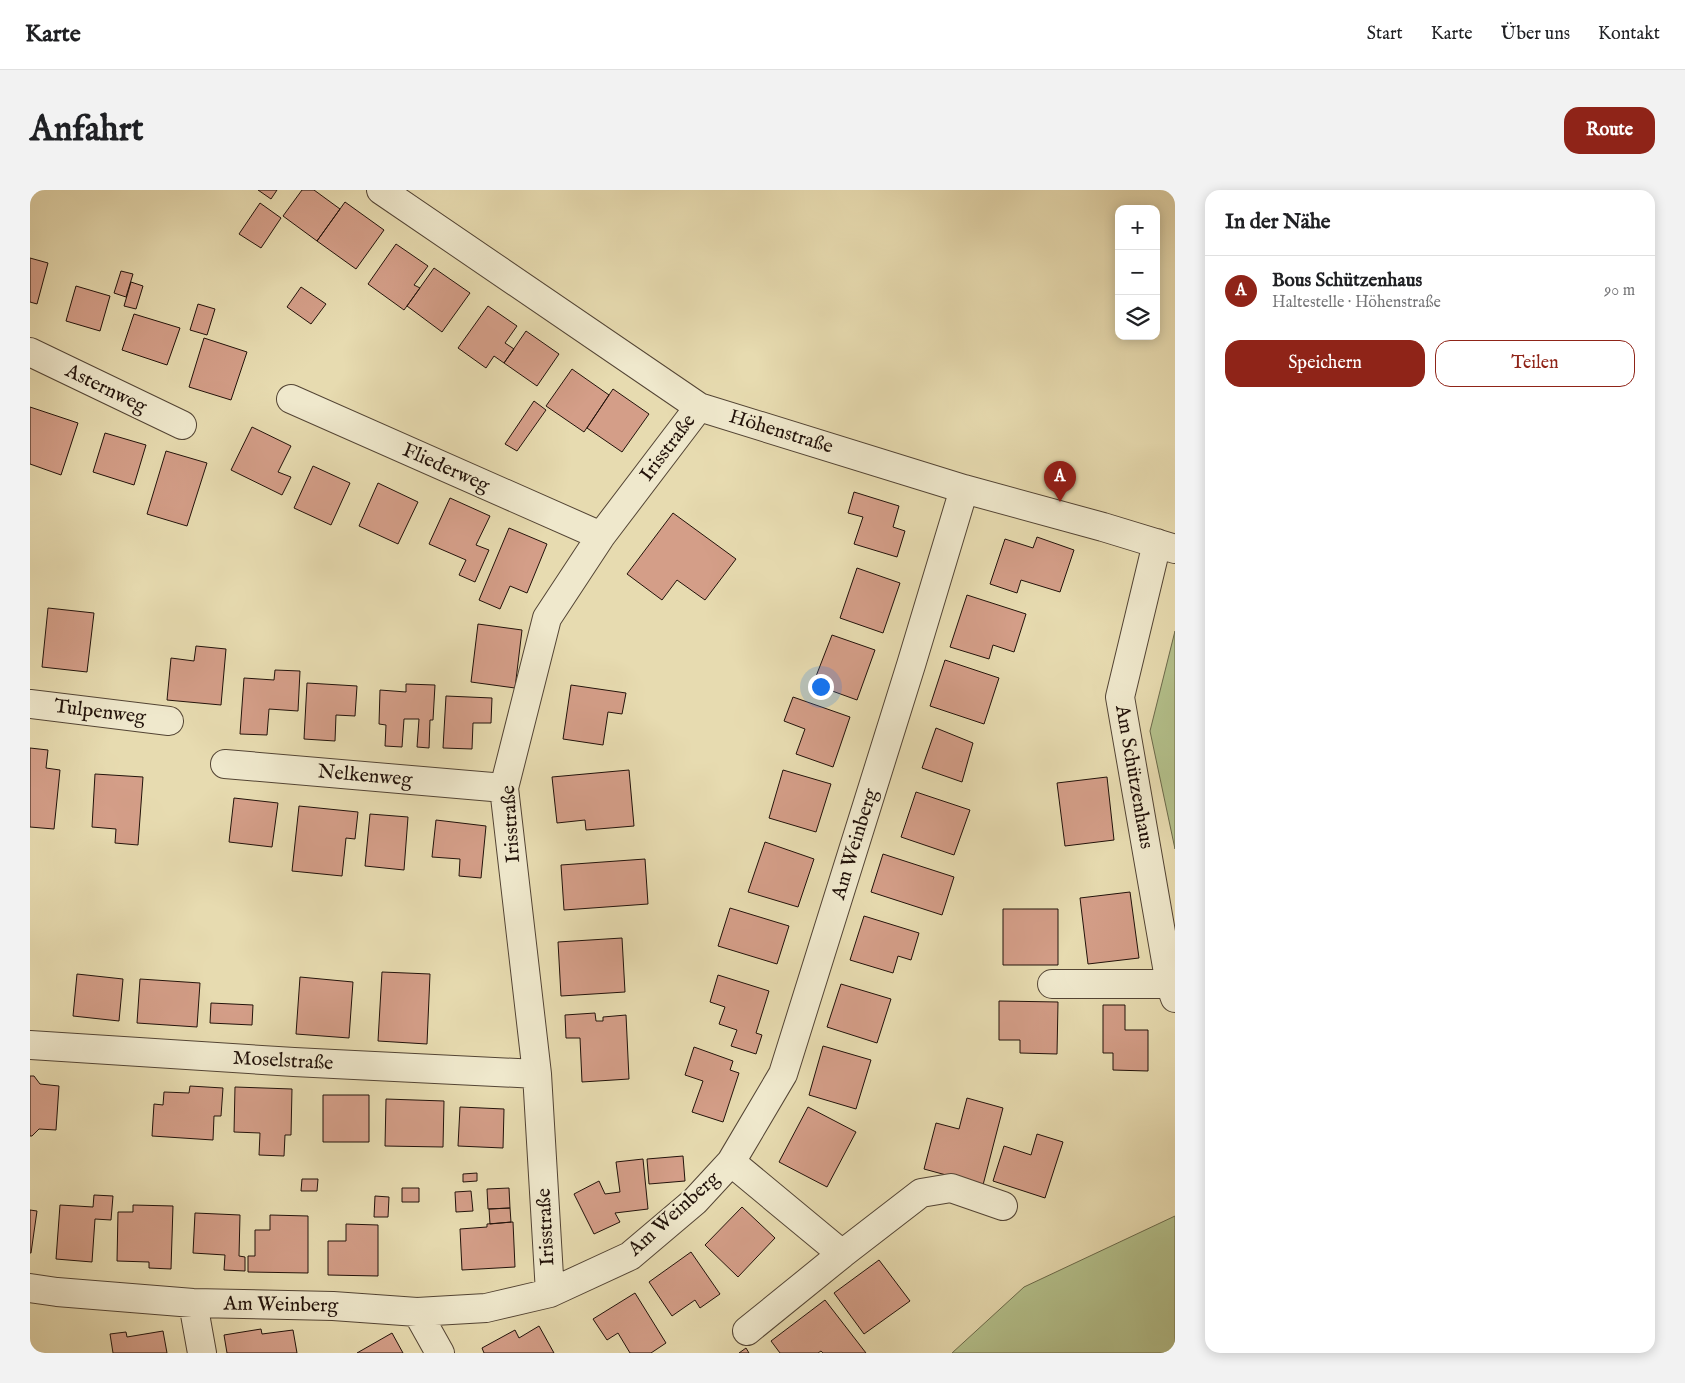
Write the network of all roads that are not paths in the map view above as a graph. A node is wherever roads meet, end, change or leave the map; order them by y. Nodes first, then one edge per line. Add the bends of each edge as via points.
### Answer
1 (381, 190) edge
2 (30, 352) edge
3 (291, 399) dead end
4 (700, 407) junction
5 (182, 425) dead end
6 (964, 489) junction
7 (601, 536) junction
8 (1166, 546) edge
9 (30, 704) edge
10 (169, 721) dead end
11 (225, 764) dead end
12 (504, 788) junction
13 (1052, 984) dead end
14 (1173, 991) edge
15 (30, 1045) edge
16 (537, 1074) junction
17 (731, 1162) junction
18 (1003, 1206) dead end
19 (842, 1254) junction
20 (30, 1288) edge
21 (550, 1293) junction
22 (193, 1303) junction
23 (417, 1312) junction
24 (748, 1331) dead end
25 (202, 1353) edge
26 (440, 1353) edge

1 - 4 street, Höhenstraße
2 - 5 street, Asternweg
3 - 7 street, Fliederweg
4 - 6 street, Höhenstraße
4 - 7 street, Irisstraße
6 - 8 street, Höhenstraße
6 - 17 street, Am Weinberg via 783,1074
7 - 12 street, Irisstraße via 547,618
8 - 14 street, Am Schützenhaus via 1120,697
9 - 10 street, Tulpenweg
11 - 12 street, Nelkenweg
12 - 16 street, Irisstraße
13 - 14 street, Am Schützenhaus
15 - 16 street, Moselstraße
16 - 21 street, Irisstraße
17 - 19 street
17 - 21 street, Am Weinberg via 695,1201 630,1256
18 - 19 street via 951,1188 921,1193
19 - 24 street
20 - 22 street, Am Weinberg
21 - 23 street, Am Weinberg via 486,1308
22 - 23 street, Am Weinberg via 333,1306
22 - 25 street
23 - 26 street

